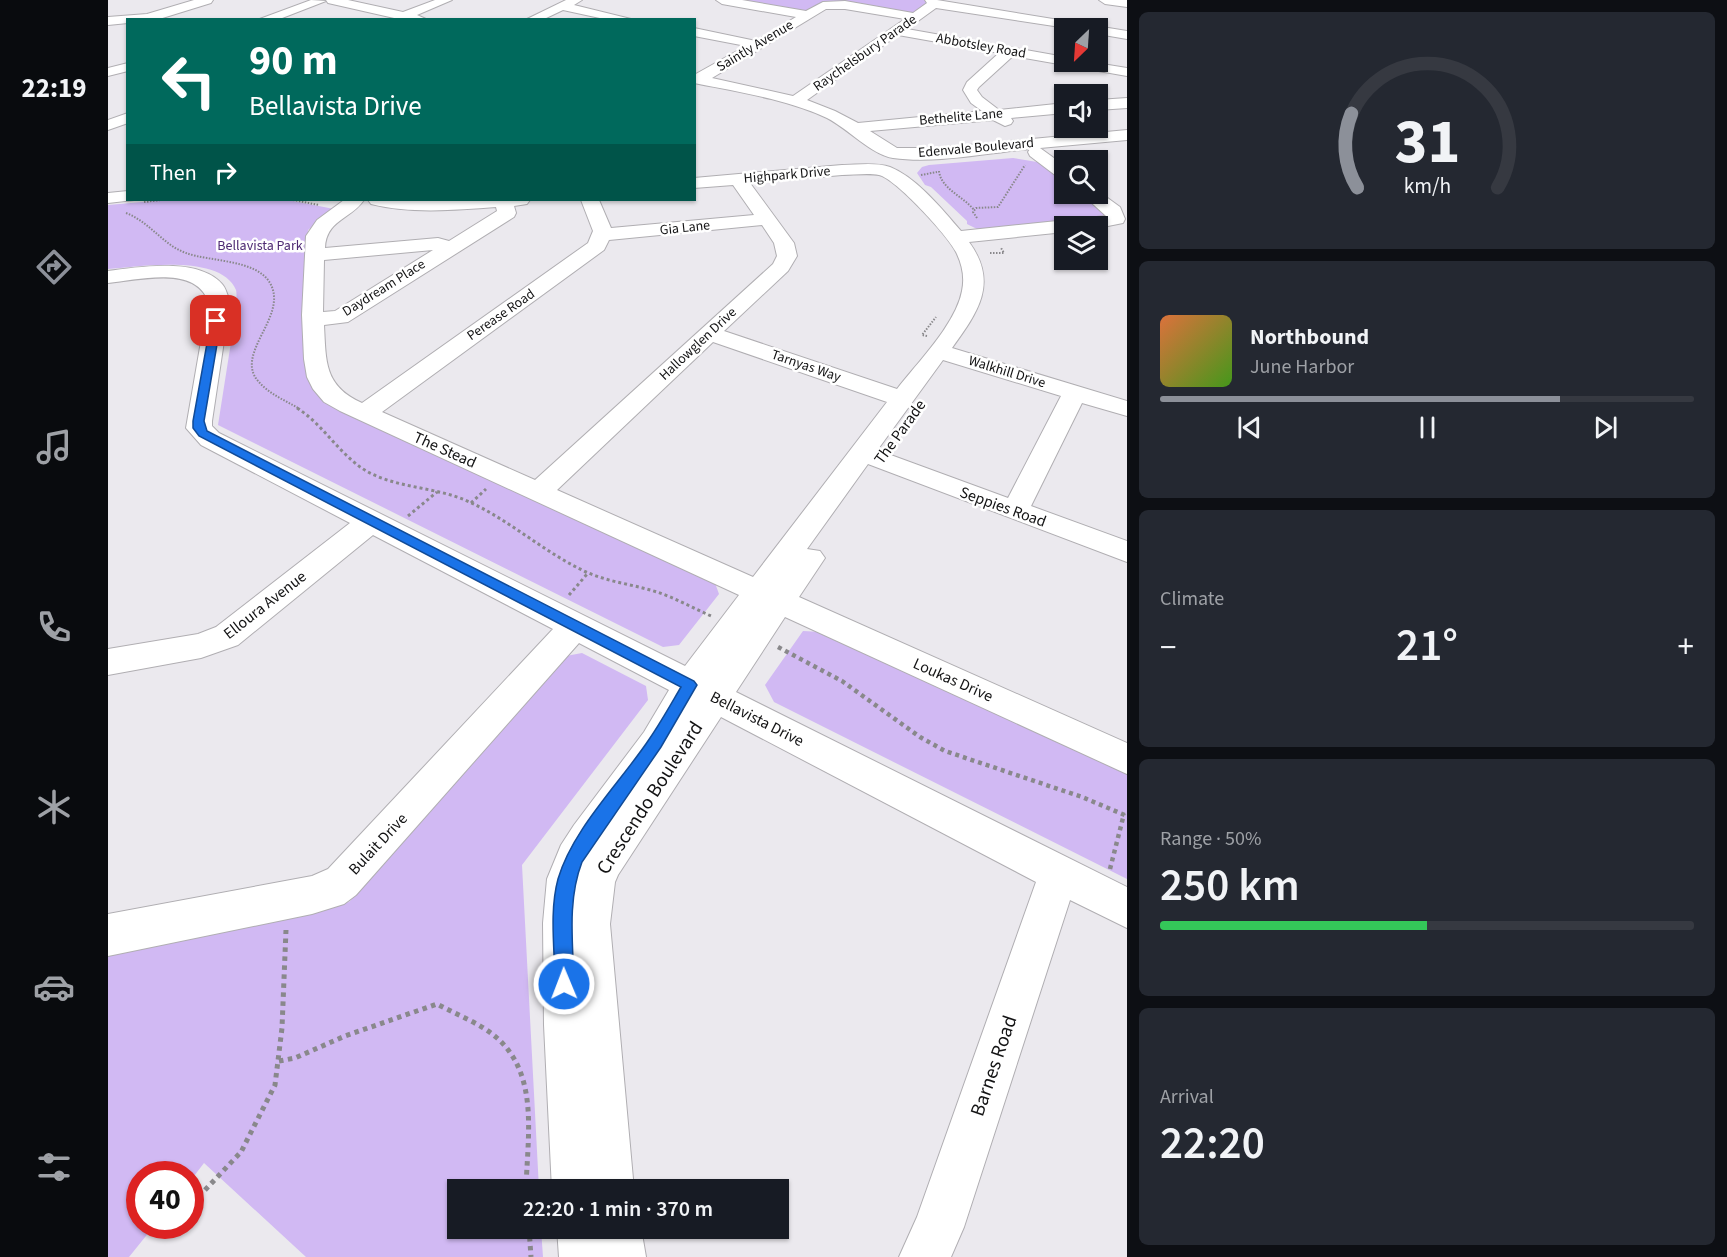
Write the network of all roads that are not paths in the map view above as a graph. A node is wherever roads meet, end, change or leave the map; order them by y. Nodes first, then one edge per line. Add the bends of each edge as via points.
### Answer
1 (207, 0) edge
2 (318, 0) edge
3 (332, 0) edge
4 (446, 0) edge
5 (587, 0) edge
6 (722, 0) edge
7 (1105, 0) edge
8 (932, 2) edge
9 (959, 3) edge
10 (1127, 3) edge
11 (569, 5) edge
12 (117, 9) dead end
13 (994, 13) junction
14 (807, 15) junction
15 (916, 17) junction
16 (148, 18) edge
17 (268, 18) edge
18 (400, 18) edge
19 (536, 18) edge
20 (546, 18) edge
21 (621, 18) edge
22 (126, 19) edge
23 (110, 20) edge
24 (1054, 23) edge
25 (897, 31) junction
26 (696, 32) edge
27 (1108, 32) edge
28 (968, 34) junction
29 (1127, 35) edge
30 (758, 45) junction
31 (1010, 51) junction
32 (1054, 59) edge
33 (1090, 72) edge
34 (696, 80) edge
35 (1126, 89) edge
36 (1108, 99) edge
37 (795, 102) junction
38 (1054, 109) edge
39 (996, 114) junction
40 (126, 119) edge
41 (108, 125) edge
42 (857, 128) junction
43 (1127, 135) edge
44 (1127, 144) edge
45 (1035, 148) junction
46 (895, 153) junction
47 (867, 155) junction
48 (1054, 164) edge
49 (911, 169) junction
50 (882, 170) junction
51 (696, 175) edge
52 (738, 179) junction
53 (696, 183) edge
54 (126, 188) edge
55 (108, 190) edge
56 (126, 195) edge
57 (108, 198) edge
58 (354, 201) edge
59 (385, 201) edge
60 (498, 201) edge
61 (512, 201) edge
62 (591, 201) edge
63 (1104, 204) edge
64 (768, 219) junction
65 (602, 235) junction
66 (964, 237) junction
67 (451, 246) junction
68 (315, 255) junction
69 (108, 277) edge
70 (313, 319) junction
71 (710, 334) junction
72 (946, 353) junction
73 (1075, 393) junction
74 (902, 399) junction
75 (1127, 410) edge
76 (364, 413) junction
77 (879, 460) junction
78 (538, 492) junction
79 (1015, 511) junction
80 (380, 526) junction
81 (1127, 552) edge
82 (769, 597) junction
83 (576, 626) junction
84 (108, 662) edge
85 (703, 691) junction
86 (1127, 759) edge
87 (1059, 873) junction
88 (1115, 902) edge
89 (108, 934) edge
90 (576, 1179) edge
91 (609, 1179) edge
92 (583, 1239) edge
93 (618, 1239) edge
94 (585, 1257) edge
95 (621, 1257) edge
96 (925, 1257) edge

1 - 16 street
2 - 17 street
2 - 18 street
3 - 18 street
4 - 18 street
5 - 11 street
6 - 14 street
7 - 10 street
8 - 9 street
8 - 15 street, Raychelsbury Parade
9 - 13 street
11 - 19 street
11 - 20 street
11 - 21 street
12 - 23 street
13 - 24 street
13 - 28 street
14 - 15 street, Saintly Avenue via 834,4
14 - 30 street, Saintly Avenue
15 - 25 street, Raychelsbury Parade
22 - 23 street
25 - 28 street, Abbotsley Road
25 - 37 street, Raychelsbury Parade
26 - 30 street
27 - 29 street
28 - 31 street, Abbotsley Road
30 - 34 street, Saintly Avenue
31 - 32 street, Abbotsley Road
31 - 39 street via 970,90 976,100
33 - 35 street, Abbotsley Road
34 - 37 street
34 - 47 street via 817,114 861,141
35 - 36 street
37 - 42 street
38 - 39 street, Bethelite Lane
39 - 42 street, Bethelite Lane
39 - 45 street
40 - 41 street
42 - 46 street
43 - 45 street, Edenvale Boulevard
44 - 45 street, Edenvale Boulevard
45 - 46 street, Edenvale Boulevard
45 - 48 street
45 - 49 street, Edenvale Boulevard via 938,160
46 - 47 street, Edenvale Boulevard
46 - 49 street, The Parade via 907,157
47 - 50 street, The Parade via 867,165
47 - 51 street, Highpark Drive via 841,162
49 - 50 street, Edenvale Boulevard
49 - 66 street, The Parade
50 - 52 street, Highpark Drive
50 - 66 street, The Parade via 900,179
52 - 53 street, Highpark Drive
52 - 64 street, Hallowglen Drive
54 - 55 street
56 - 57 street
58 - 68 street, The Stead via 320,228
59 - 60 street via 427,206
61 - 67 street, Daydream Place via 507,213
62 - 65 street
63 - 66 street via 1116,219
64 - 65 street, Gia Lane
64 - 71 street, Hallowglen Drive via 787,249 785,261
65 - 76 street, Perease Road via 591,252
66 - 72 street, The Parade via 986,263 989,294 984,311
67 - 68 street, Daydream Place
67 - 70 street, Daydream Place via 340,316
68 - 70 street, The Stead
69 - 80 street, Bellavista Drive via 175,272 200,277 215,287 219,301 199,428 210,439
70 - 76 street, The Stead via 317,368 323,387
71 - 74 street, Tarnyas Way
71 - 78 street, Hallowglen Drive
72 - 73 street, Walkhill Drive
72 - 74 street, The Parade
72 - 77 street, The Parade
73 - 75 street, Walkhill Drive
73 - 79 street
74 - 82 street, The Parade
76 - 78 street, The Stead
77 - 79 street, Seppies Road
77 - 82 street, The Parade
78 - 82 street, The Stead
79 - 81 street, Seppies Road
80 - 83 street, Bellavista Drive
80 - 84 street, Elloura Avenue via 227,636 201,646
82 - 85 street, The Parade via 740,657
82 - 86 street, Loukas Drive
83 - 85 street, Bellavista Drive
83 - 89 street, Bulait Drive via 342,882 321,892
85 - 87 street, Bellavista Drive
85 - 90 street, Crescendo Boulevard via 656,743 587,837 567,879 563,923 566,1025
85 - 91 street, Crescendo Boulevard via 595,882 591,924
87 - 88 street, Bellavista Drive
87 - 96 street, Barnes Road via 939,1227
92 - 94 street
93 - 95 street

